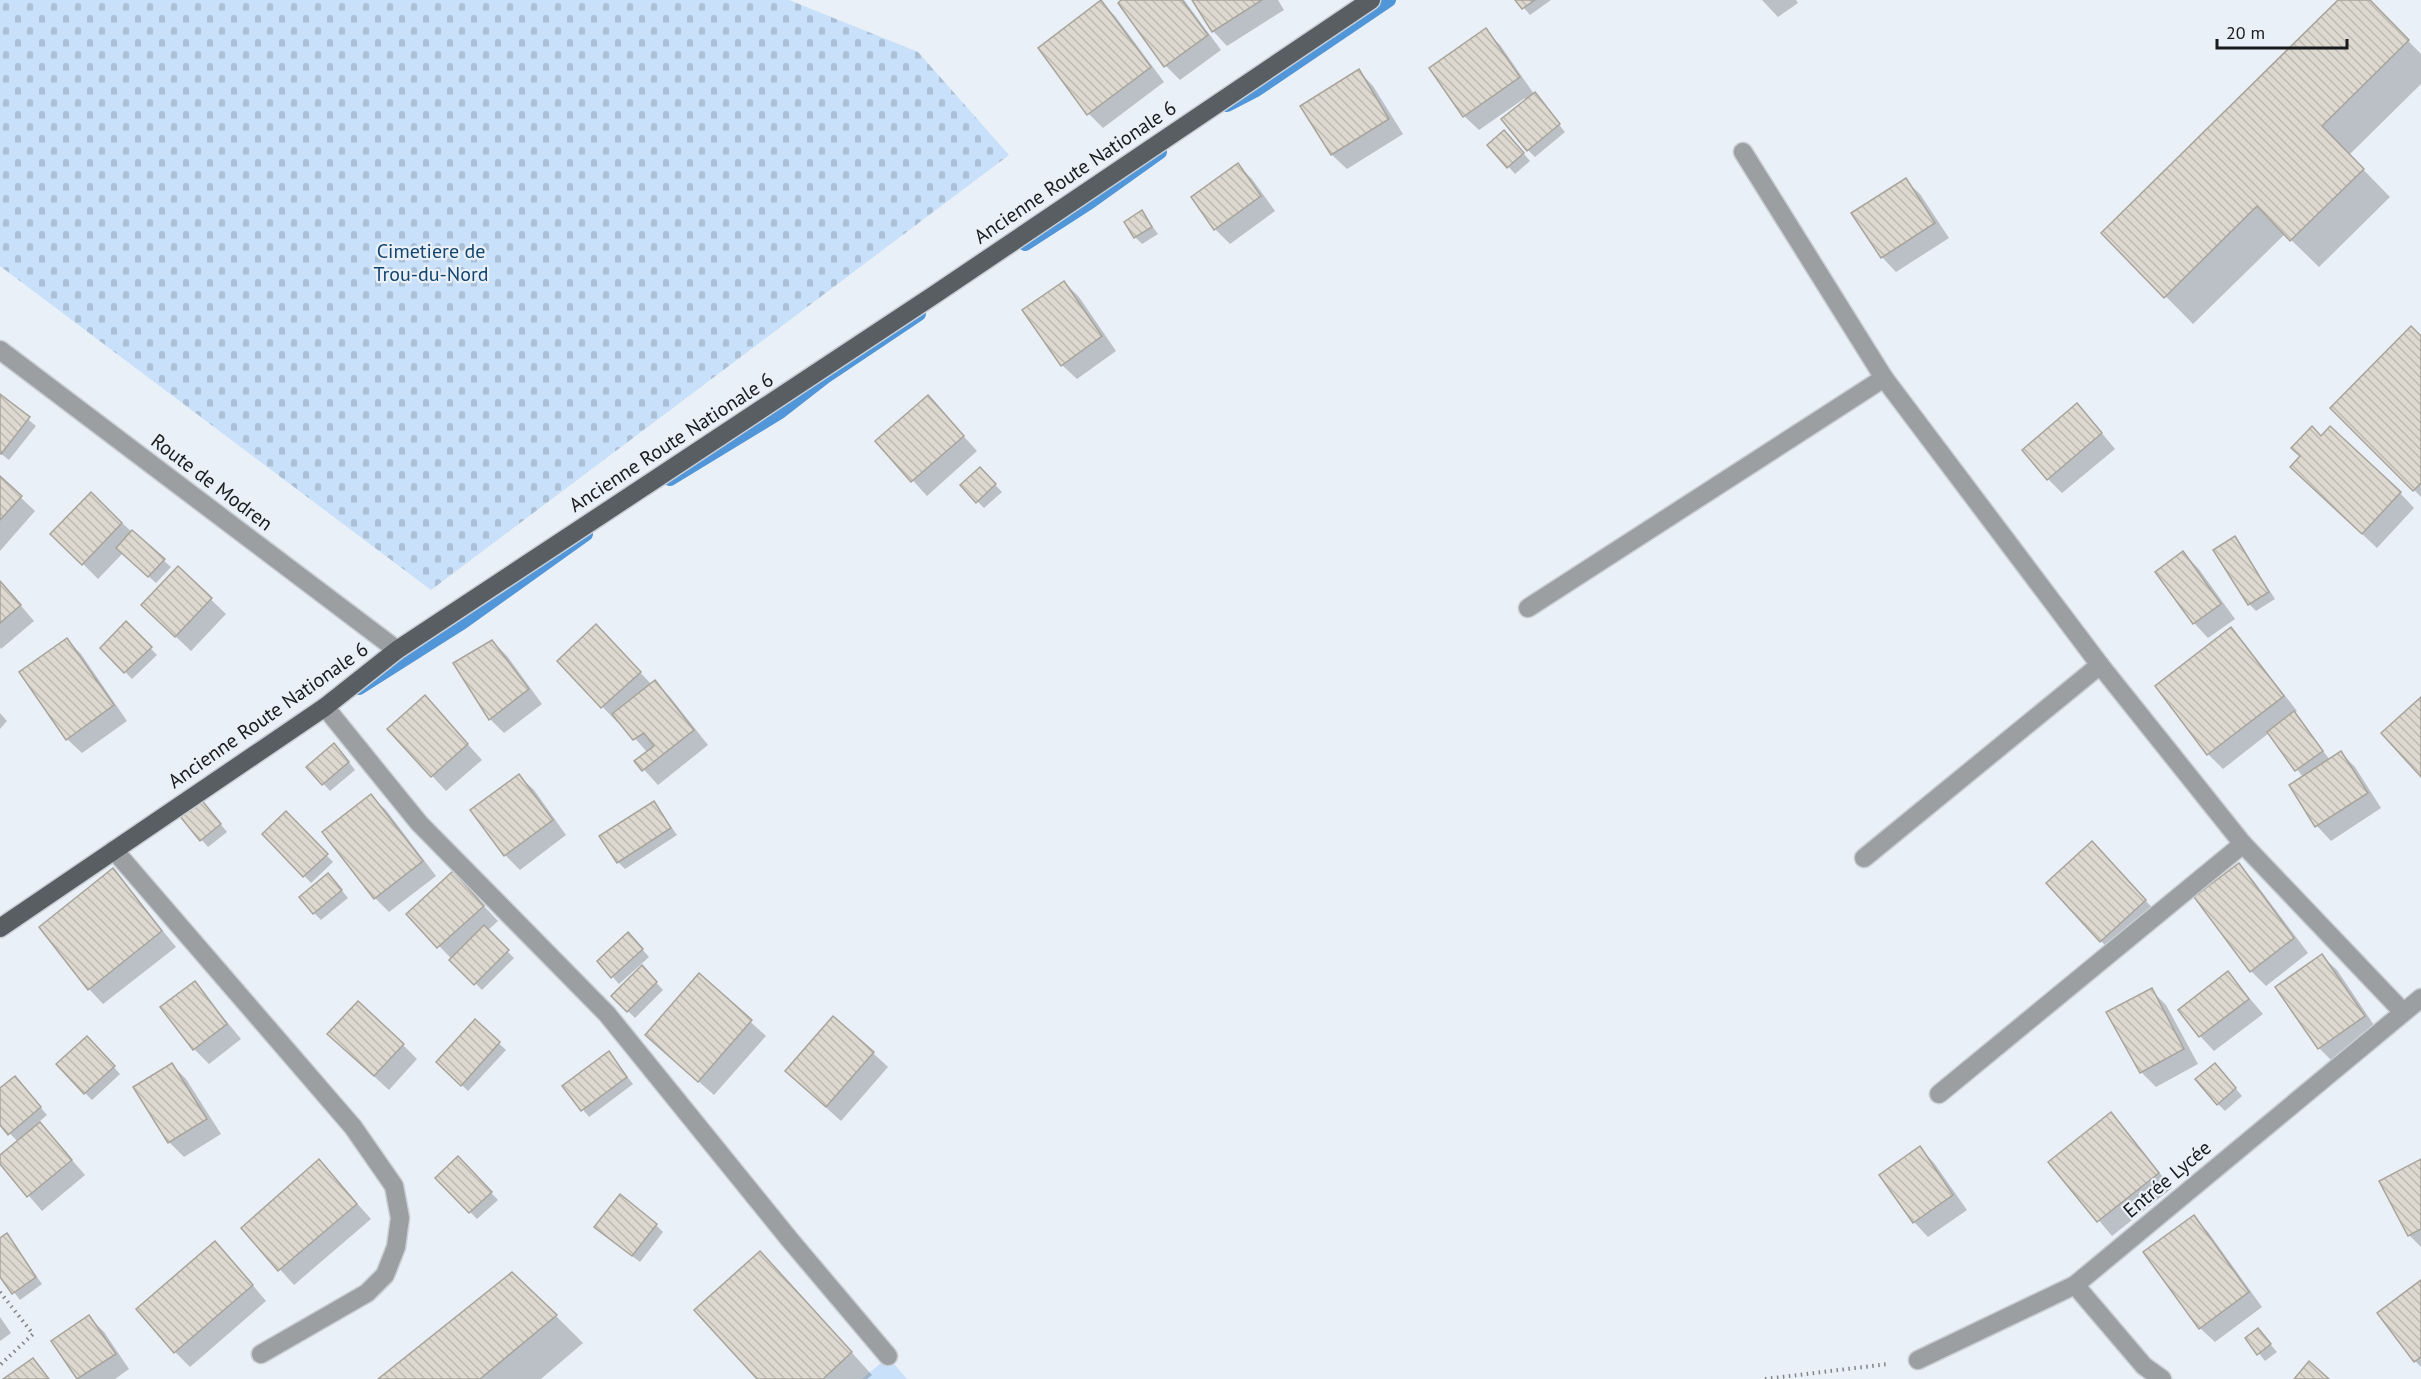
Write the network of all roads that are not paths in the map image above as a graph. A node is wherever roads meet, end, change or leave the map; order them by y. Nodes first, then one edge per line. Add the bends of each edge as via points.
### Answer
1 (1371, 0) edge
2 (1743, 152) dead end
3 (0, 350) edge
4 (1884, 378) junction
5 (1528, 608) dead end
6 (397, 650) junction
7 (2100, 665) junction
8 (325, 707) junction
9 (2243, 844) junction
10 (114, 850) junction
11 (1864, 858) dead end
12 (0, 928) edge
13 (2421, 998) edge
14 (2403, 1012) junction
15 (1939, 1094) dead end
16 (2075, 1285) junction
17 (261, 1354) dead end
18 (888, 1356) dead end
19 (1918, 1360) road end
20 (2162, 1379) edge

1 - 6 main road, Ancienne Route Nationale 6
2 - 4 street
3 - 6 street, Route de Modren
4 - 5 street
4 - 7 street
6 - 8 main road, Ancienne Route Nationale 6
7 - 9 street
7 - 11 street
8 - 10 main road, Ancienne Route Nationale 6
8 - 18 street via 419,823 607,1014
9 - 14 street
9 - 15 street
10 - 12 main road, Ancienne Route Nationale 6
10 - 17 street via 353,1127 394,1186 400,1218 396,1247 385,1275 367,1293
13 - 14 street, Entrée Lycée
14 - 16 street, Entrée Lycée
16 - 19 street, Entrée Lycée
16 - 20 street via 2144,1366

